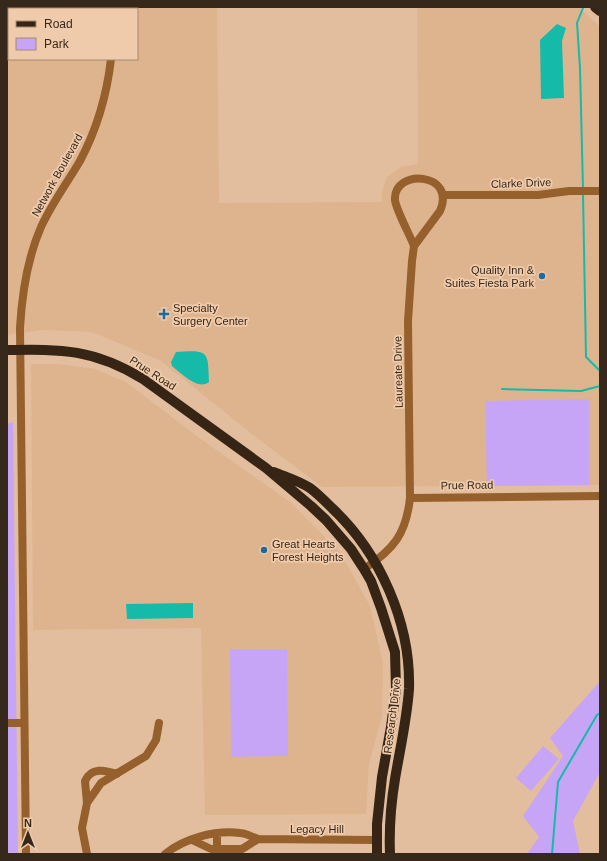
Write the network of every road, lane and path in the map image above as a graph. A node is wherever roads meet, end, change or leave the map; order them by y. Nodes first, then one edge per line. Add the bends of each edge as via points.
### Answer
1 (595, 7) edge
2 (600, 11) edge
3 (111, 60) edge
4 (600, 191) edge
5 (443, 195) junction
6 (414, 246) junction
7 (7, 350) edge
8 (21, 350) junction
9 (266, 468) junction
10 (600, 496) edge
11 (410, 498) junction
12 (375, 562) junction
13 (364, 569) junction
14 (395, 652) junction
15 (407, 704) junction
16 (7, 723) edge
17 (24, 723) junction
18 (159, 723) dead end
19 (384, 767) junction
20 (117, 774) junction
21 (396, 775) junction
22 (87, 803) junction
23 (217, 833) junction
24 (258, 839) junction
25 (192, 840) junction
26 (376, 840) junction
27 (217, 849) junction
28 (26, 854) edge
29 (87, 854) edge
30 (165, 854) edge
31 (377, 854) edge
32 (385, 854) edge
33 (390, 854) edge

1 - 2 main road
3 - 8 street, Network Boulevard via 103,104 94,130 80,161 52,204 32,252 22,302
4 - 5 street, Clarke Drive via 538,195
5 - 6 street via 440,211
5 - 6 street, Laureate Drive via 436,183 420,178 402,184 397,191 395,199 398,210
6 - 11 street, Laureate Drive via 408,321
7 - 8 main road, Prue Road
8 - 9 main road, Prue Road via 80,352 123,367
8 - 17 street, Network Boulevard
9 - 12 main road, Prue Road via 311,489 354,530
9 - 13 main road, Prue Road via 326,520
10 - 11 street, Prue Road
11 - 12 street via 402,532 385,555
12 - 13 street
12 - 15 main road, Research Drive via 404,636 408,658
13 - 14 main road, Research Drive via 382,608
14 - 15 main road via 401,662 403,695
14 - 19 main road, Research Drive via 396,689
15 - 19 main road via 403,710 394,757 392,762
15 - 21 main road, Research Drive
16 - 17 street
17 - 28 street, Network Boulevard
18 - 20 street via 156,740 146,756
19 - 26 main road, Research Drive
20 - 22 street via 101,783
20 - 22 street via 106,770 91,772 85,781
21 - 26 main road via 390,783 384,830
21 - 33 main road, Research Drive via 390,825
22 - 29 street via 82,828
23 - 24 street, Legacy Hill via 241,833
23 - 25 street, Legacy Hill
23 - 27 street
24 - 26 street, Legacy Hill
24 - 27 street via 242,849
25 - 27 street via 211,849
25 - 30 street, Legacy Hill via 174,846
26 - 31 main road, Research Drive
26 - 32 main road via 382,844

